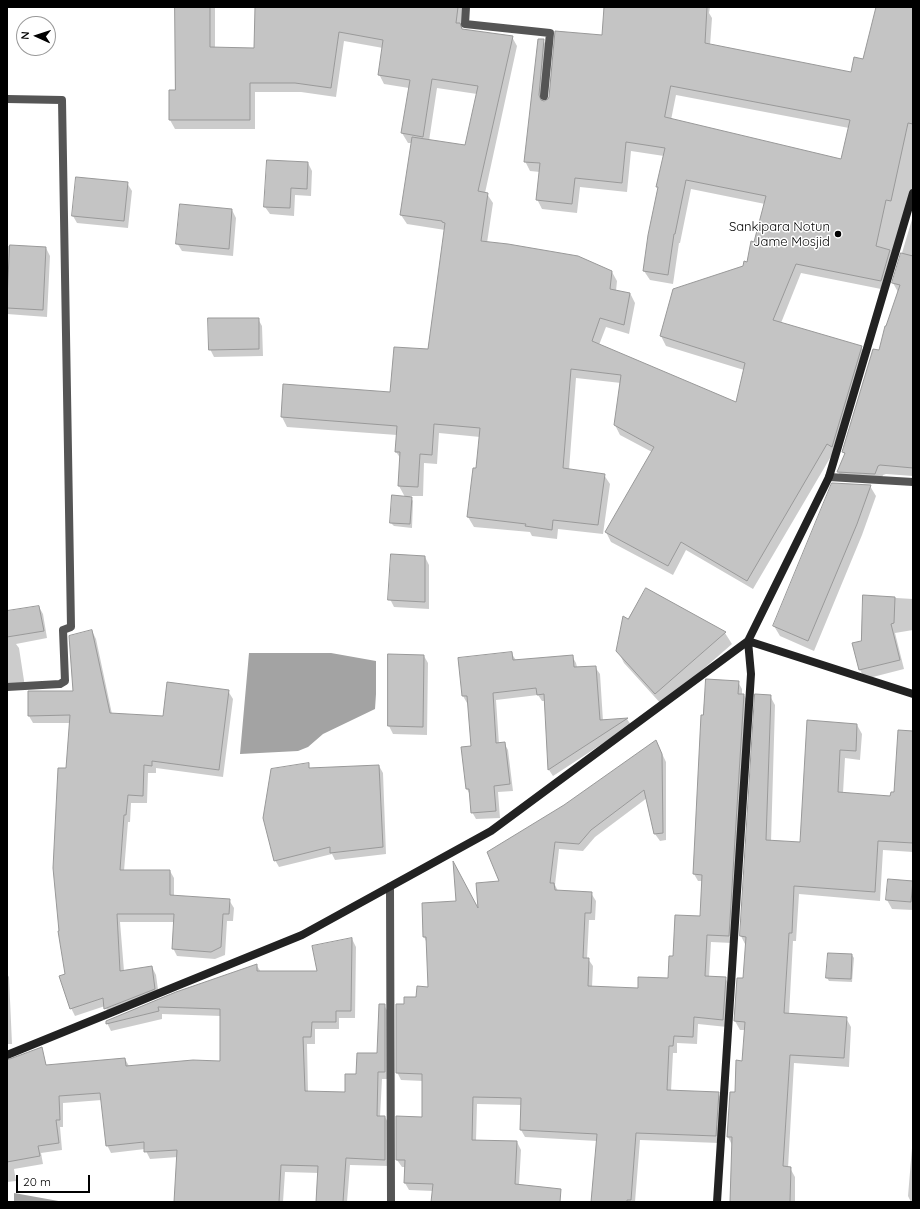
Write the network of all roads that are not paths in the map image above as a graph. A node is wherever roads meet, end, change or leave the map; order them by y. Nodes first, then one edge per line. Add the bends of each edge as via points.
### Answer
1 (466, 7) edge
2 (544, 96) dead end
3 (7, 99) edge
4 (913, 193) edge
5 (829, 477) junction
6 (913, 482) edge
7 (748, 641) junction
8 (7, 687) edge
9 (913, 694) edge
10 (390, 887) junction
11 (7, 1055) edge
12 (391, 1202) edge
13 (717, 1202) edge

1 - 2 street via 465,24 550,33
3 - 8 street via 62,100 71,627 63,630 66,681 60,684
4 - 5 street
5 - 6 street
5 - 7 street
7 - 9 street
7 - 10 street via 491,831
7 - 13 street via 751,674
10 - 11 street via 302,935
10 - 12 street

